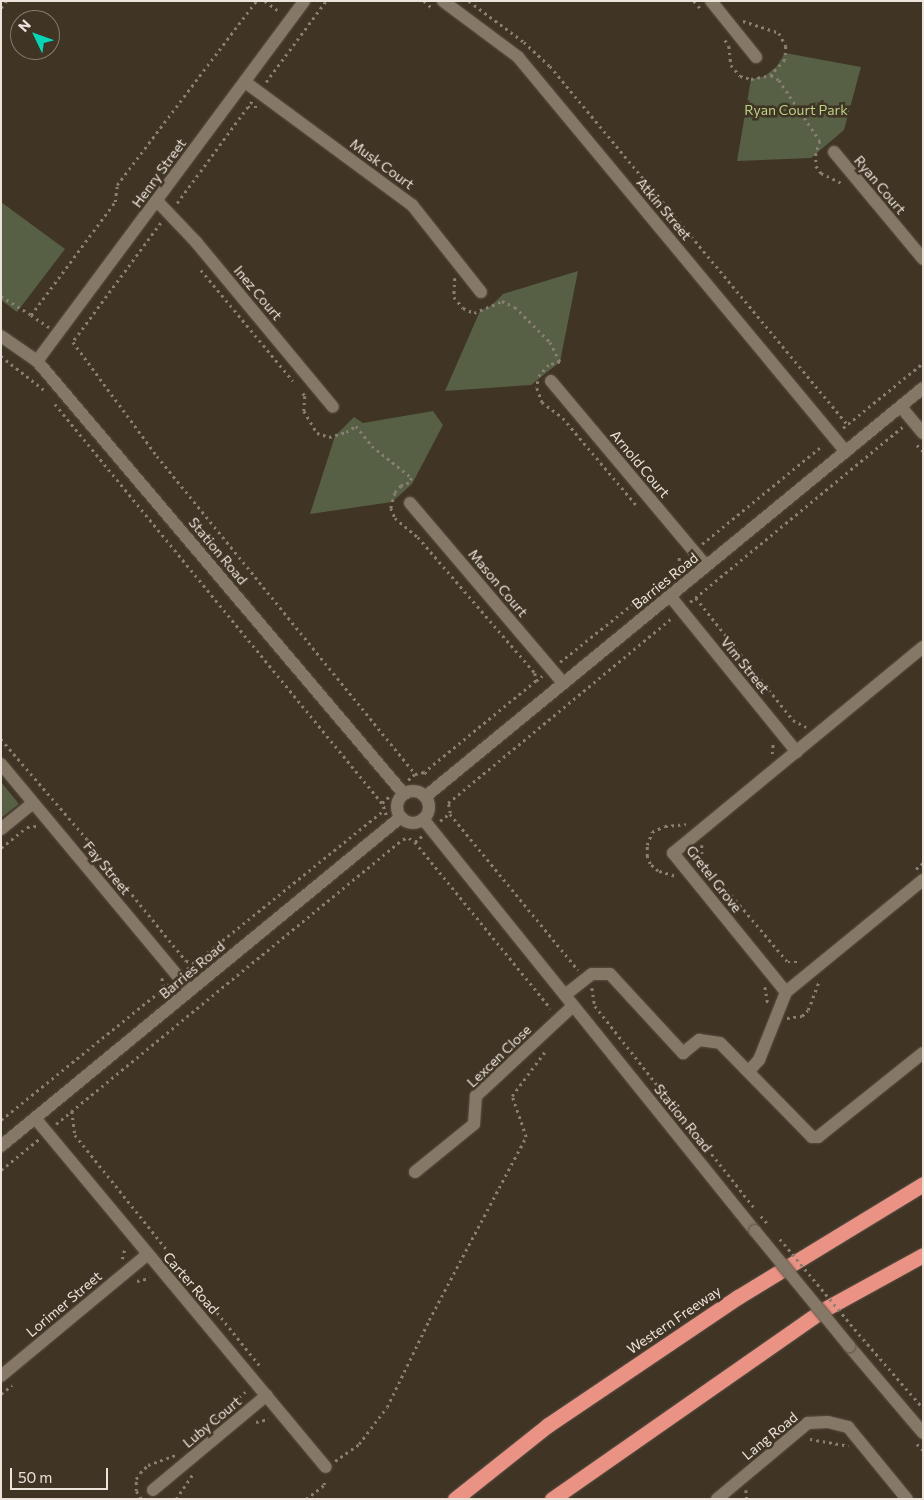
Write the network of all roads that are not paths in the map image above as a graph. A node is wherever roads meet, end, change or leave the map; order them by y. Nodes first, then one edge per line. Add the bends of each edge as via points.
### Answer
1 (304, 1) edge
2 (711, 1) edge
3 (441, 7) edge
4 (756, 57) dead end
5 (245, 82) junction
6 (834, 152) dead end
7 (157, 201) junction
8 (923, 259) edge
9 (481, 292) dead end
10 (1, 336) edge
11 (53, 340) junction
12 (16, 347) junction
13 (37, 361) junction
14 (551, 381) dead end
15 (923, 388) edge
16 (901, 406) junction
17 (333, 407) dead end
18 (923, 433) edge
19 (846, 452) junction
20 (410, 502) dead end
21 (706, 566) junction
22 (670, 596) junction
23 (923, 647) edge
24 (563, 683) junction
25 (797, 752) junction
26 (1, 764) edge
27 (404, 794) junction
28 (426, 797) junction
29 (33, 803) junction
30 (401, 817) junction
31 (427, 824) junction
32 (1, 829) edge
33 (919, 875) edge
34 (190, 991) junction
35 (786, 992) junction
36 (564, 995) junction
37 (573, 1006) junction
38 (923, 1053) edge
39 (749, 1070) junction
40 (35, 1118) junction
41 (1, 1146) edge
42 (415, 1172) dead end
43 (923, 1184) edge
44 (147, 1255) junction
45 (923, 1255) edge
46 (1, 1376) edge
47 (267, 1395) junction
48 (923, 1433) edge
49 (326, 1467) road end
50 (153, 1490) dead end
51 (734, 1494) edge
52 (455, 1499) edge
53 (552, 1499) edge
54 (717, 1499) edge
55 (908, 1499) edge

1 - 5 street, Henry Street
2 - 4 street
3 - 19 street, Atkin Street via 518,57
5 - 7 street, Henry Street
5 - 9 street, Musk Court via 412,205
6 - 8 street, Ryan Court
7 - 11 street, Henry Street
7 - 17 street, Inez Court via 196,242
10 - 12 street, Station Road
11 - 12 street via 35,347
11 - 13 street, Henry Street
12 - 13 street, Station Road
13 - 27 street, Station Road
14 - 21 street, Arnold Court
15 - 16 street, Barries Road
16 - 18 street
16 - 19 street, Barries Road
19 - 21 street, Barries Road
20 - 24 street, Mason Court
21 - 22 street, Barries Road
22 - 24 street, Barries Road
22 - 25 street, Vim Street
23 - 25 street, Gretel Grove
24 - 28 street, Barries Road
25 - 35 street, Gretel Grove via 673,854
26 - 29 street, Fay Street
27 - 28 street via 414,791
27 - 30 street via 397,806
28 - 31 street via 429,808
29 - 32 street
29 - 34 street, Fay Street
30 - 31 street
30 - 34 street, Barries Road
31 - 36 street, Station Road
33 - 35 street
34 - 40 street, Barries Road
35 - 39 street via 759,1060
36 - 37 street, Station Road
36 - 39 street via 592,974 610,974 683,1053 699,1040 720,1043
37 - 42 street, Lexcen Close via 476,1096 474,1124
37 - 48 street, Station Road, bridge
38 - 39 street via 818,1137 812,1137
40 - 41 street, Barries Road
40 - 44 street, Carter Road
43 - 52 highway, Western Freeway via 730,1302 548,1425
44 - 46 street, Lorimer Street
44 - 47 street, Carter Road
45 - 53 highway via 823,1310
47 - 49 street, Carter Road
47 - 50 street, Luby Court
51 - 54 street, Lang Road
51 - 55 street, Lang Road via 808,1423 828,1422 848,1427

